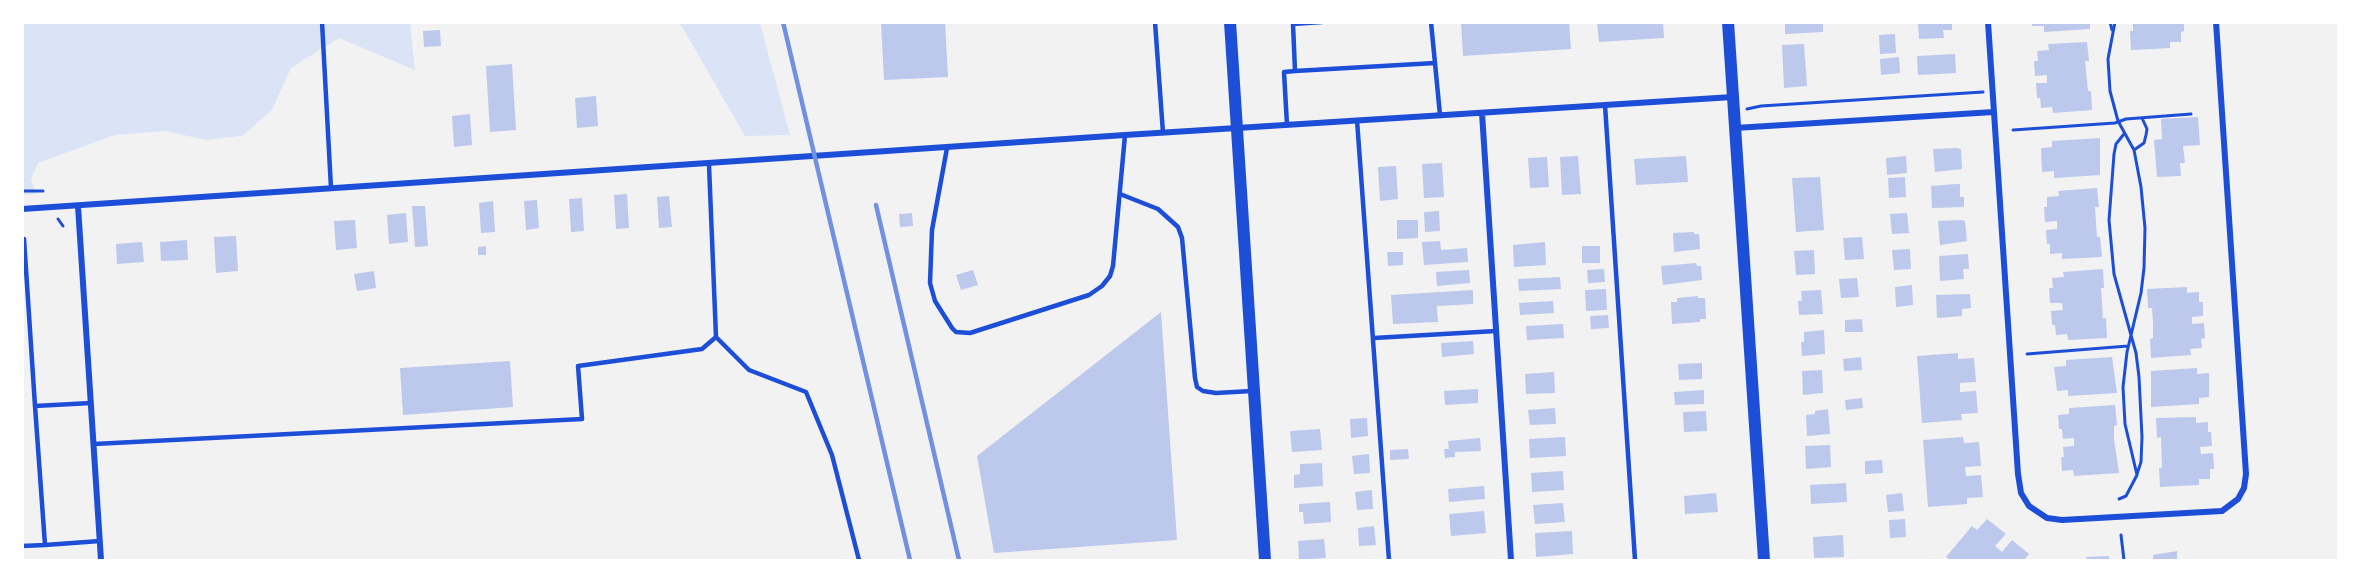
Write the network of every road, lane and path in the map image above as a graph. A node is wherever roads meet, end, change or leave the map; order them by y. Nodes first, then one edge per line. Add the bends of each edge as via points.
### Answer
1 (322, 22) edge
2 (1155, 22) edge
3 (1230, 22) edge
4 (1323, 22) edge
5 (1431, 22) edge
6 (1728, 22) edge
7 (1988, 22) edge
8 (2110, 22) edge
9 (2115, 22) edge
10 (2216, 22) edge
11 (2113, 32) junction
12 (1435, 63) junction
13 (1294, 71) junction
14 (1992, 92) junction
15 (1733, 97) junction
16 (1605, 105) junction
17 (1482, 112) junction
18 (1734, 112) junction
19 (1994, 112) junction
20 (2191, 114) dead end
21 (1440, 115) junction
22 (2142, 118) junction
23 (1357, 120) junction
24 (2118, 121) junction
25 (1287, 125) junction
26 (1236, 128) junction
27 (1735, 128) junction
28 (2013, 130) dead end
29 (1163, 133) junction
30 (2124, 134) junction
31 (1125, 135) junction
32 (947, 148) junction
33 (2134, 150) junction
34 (709, 165) junction
35 (331, 188) junction
36 (22, 191) edge
37 (43, 191) dead end
38 (1120, 194) junction
39 (78, 206) junction
40 (22, 209) edge
41 (24, 239) edge
42 (1496, 331) junction
43 (2131, 335) junction
44 (716, 337) junction
45 (1374, 338) junction
46 (2128, 346) junction
47 (2027, 354) dead end
48 (1254, 391) junction
49 (91, 403) junction
50 (35, 406) junction
51 (94, 444) junction
52 (2137, 476) junction
53 (2119, 499) dead end
54 (2121, 535) dead end
55 (100, 541) junction
56 (45, 545) junction
57 (22, 546) edge
58 (101, 561) edge
59 (859, 561) edge
60 (1265, 561) edge
61 (1389, 561) edge
62 (1511, 561) edge
63 (1635, 561) edge
64 (1764, 561) edge
65 (2124, 561) edge

1 - 35 lane
2 - 29 lane
3 - 26 main road
4 - 13 lane via 1293,24
5 - 12 lane
6 - 15 main road
7 - 14 street
8 - 11 path
9 - 11 path
10 - 19 street via 2246,474 2238,499 2222,511 2062,520 2047,518 2029,506 2021,493
11 - 24 path via 2108,75
12 - 13 lane
12 - 21 lane
13 - 25 lane via 1284,72
14 - 18 path via 1761,106
14 - 19 street
15 - 16 street
15 - 18 main road
16 - 17 street
16 - 63 lane
17 - 21 street
17 - 42 street
18 - 27 main road
19 - 27 street
20 - 22 path
21 - 23 street
22 - 24 path
22 - 33 path via 2147,129 2144,143
23 - 25 street
23 - 45 lane
24 - 28 path
24 - 30 path
25 - 26 street
26 - 29 street
26 - 48 main road
27 - 64 main road
29 - 31 street
30 - 33 path
30 - 43 path via 2114,154 2109,220 2114,274
31 - 32 street
31 - 38 lane
32 - 34 street
32 - 38 lane via 932,230 930,283 935,302 956,332 970,333 1089,295 1102,286 1113,266
33 - 43 path via 2145,249
34 - 35 street
34 - 44 lane
35 - 39 street
36 - 37 path
38 - 48 lane via 1158,209 1178,227 1197,387 1215,393
39 - 40 street
39 - 49 street
41 - 50 lane
42 - 45 lane
42 - 62 street
43 - 46 path
43 - 52 path via 2142,402
44 - 51 lane via 702,349 578,366 582,419
44 - 59 lane via 749,370 806,392 832,455
45 - 61 lane
46 - 47 path
46 - 52 path via 2123,410
48 - 60 main road
49 - 50 lane
49 - 51 street
50 - 56 lane
51 - 55 street
52 - 53 path via 2126,496
54 - 65 path
55 - 56 lane
55 - 58 street
56 - 57 lane

